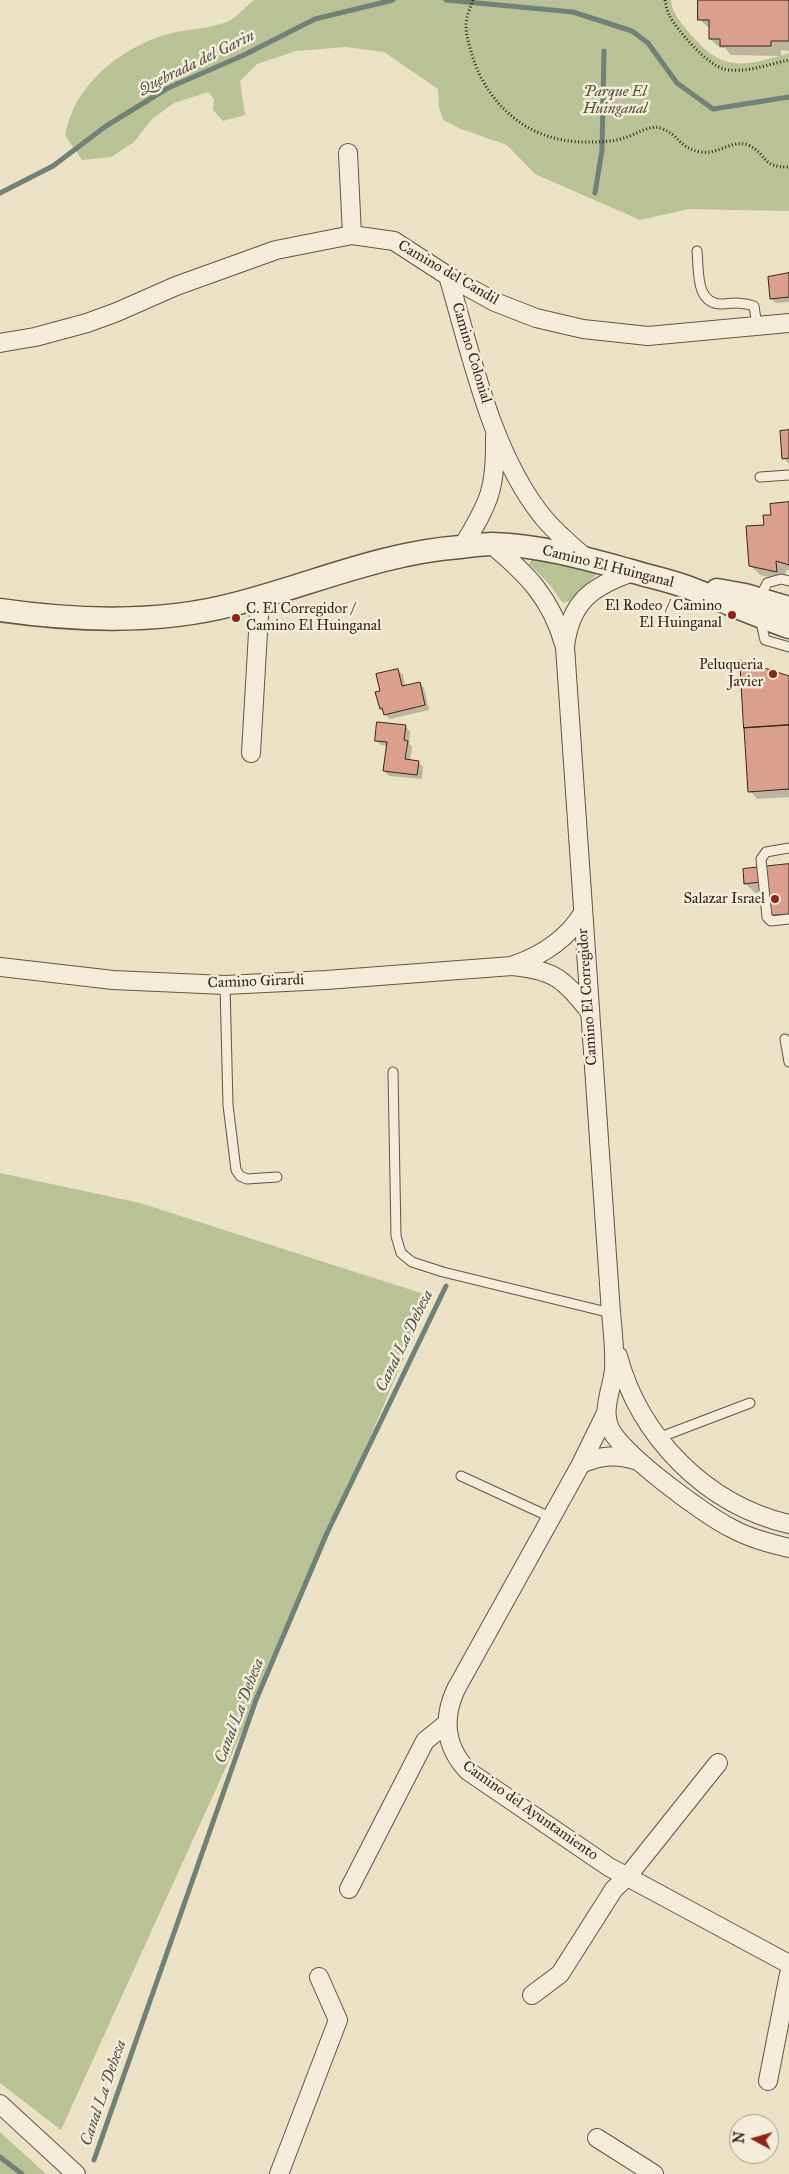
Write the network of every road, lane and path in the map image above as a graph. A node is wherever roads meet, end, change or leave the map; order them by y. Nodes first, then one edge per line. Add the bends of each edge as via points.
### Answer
1 (473, 0) edge
2 (664, 0) edge
3 (789, 60) edge
4 (348, 152) dead end
5 (789, 167) edge
6 (352, 235) junction
7 (698, 251) dead end
8 (448, 276) junction
9 (789, 323) edge
10 (757, 326) junction
11 (0, 343) edge
12 (495, 430) junction
13 (789, 474) edge
14 (760, 477) dead end
15 (492, 491) junction
16 (528, 497) junction
17 (491, 544) junction
18 (462, 547) junction
19 (588, 559) junction
20 (633, 572) junction
21 (789, 582) edge
22 (260, 598) junction
23 (547, 601) junction
24 (580, 603) junction
25 (760, 608) junction
26 (789, 608) edge
27 (0, 610) edge
28 (789, 627) edge
29 (565, 647) junction
30 (789, 648) edge
31 (251, 753) dead end
32 (789, 848) edge
33 (789, 853) edge
34 (583, 913) junction
35 (789, 919) edge
36 (512, 966) junction
37 (0, 967) edge
38 (225, 985) junction
39 (590, 1012) junction
40 (785, 1039) dead end
41 (789, 1062) edge
42 (393, 1072) dead end
43 (278, 1177) dead end
44 (611, 1313) junction
45 (615, 1346) junction
46 (750, 1403) dead end
47 (606, 1413) junction
48 (658, 1438) junction
49 (642, 1462) junction
50 (581, 1464) junction
51 (461, 1476) dead end
52 (550, 1518) junction
53 (789, 1524) edge
54 (789, 1548) edge
55 (446, 1724) junction
56 (718, 1763) dead end
57 (627, 1877) junction
58 (349, 1889) dead end
59 (789, 1964) edge
60 (789, 1974) edge
61 (319, 1977) dead end
62 (532, 1995) dead end
63 (768, 2081) dead end
64 (0, 2104) edge
65 (597, 2138) dead end
66 (76, 2174) edge
67 (279, 2174) edge
68 (654, 2174) edge

1 - 5 path via 467,36 483,82 501,107 516,121 536,132 565,141 591,142 612,141 648,128 663,128 689,149 713,152 740,142 777,168
2 - 3 path via 669,14 685,36 708,60 723,69 741,70
4 - 6 street
6 - 8 street, Camino del Candil via 394,241
6 - 11 street, Camino del Candil via 276,250 87,323
7 - 10 lane via 700,288 705,298 713,304 746,303 754,306
8 - 10 street, Camino del Candil via 495,302 536,318 583,328 648,336
8 - 12 street, Camino Colonial
9 - 10 street, Camino del Candil
12 - 15 street, Camino Colonial via 496,465
12 - 16 street, Camino Colonial
13 - 14 lane
15 - 16 street via 500,486 510,486
15 - 18 street, Camino Colonial via 481,517
16 - 19 street, Camino Colonial via 559,534
17 - 18 street, Camino El Huinganal
17 - 19 street, Camino El Huinganal
17 - 23 street, Camino El Corregidor via 519,567
18 - 22 street, Camino El Huinganal via 396,556
19 - 20 street, Camino El Huinganal
20 - 24 street, Camino El Corregidor via 603,584
20 - 25 street, Camino El Huinganal via 686,587 730,592
21 - 25 lane via 781,579 767,583
22 - 27 street, Camino El Huinganal via 206,611 142,617 77,617
22 - 31 street
23 - 24 street via 566,610
23 - 29 street, Camino El Corregidor
24 - 29 street, Camino El Corregidor via 569,624
25 - 26 street, Camino El Huinganal
25 - 28 street, Camino El Huinganal
25 - 30 lane via 765,640
29 - 34 street, Camino El Corregidor
32 - 33 lane
32 - 35 lane via 766,852 761,859 767,917 771,921
34 - 36 street, Camino Girardi via 553,946
34 - 39 street, Camino El Corregidor
36 - 38 street, Camino Girardi
36 - 39 street, Camino Girardi via 531,968 561,979
37 - 38 street, Camino Girardi via 113,980
38 - 43 lane via 228,1106 236,1170 247,1179
39 - 44 street, Camino El Corregidor
40 - 41 lane
42 - 44 lane via 396,1236 402,1253 412,1262 443,1272
44 - 45 street, Camino El Corregidor
45 - 47 street, Camino El Corregidor
45 - 48 street, Camino El Corregidor via 630,1390
46 - 48 lane
47 - 49 street, Camino El Corregidor via 614,1437
47 - 50 street, Camino del Ayuntamiento
48 - 53 street, Camino El Corregidor via 685,1468 716,1493 752,1514
49 - 50 street via 609,1456
49 - 54 street, Camino El Corregidor via 717,1521 753,1538
50 - 52 street, Camino del Ayuntamiento
51 - 52 lane
52 - 55 street, Camino del Ayuntamiento via 456,1689
55 - 57 street, Camino del Ayuntamiento via 453,1752 468,1771
55 - 58 street via 425,1741
56 - 57 street
57 - 59 street, Camino del Ayuntamiento
57 - 62 street via 614,1889 560,1974
60 - 63 street
61 - 67 street via 338,2020
64 - 66 street
65 - 68 street

